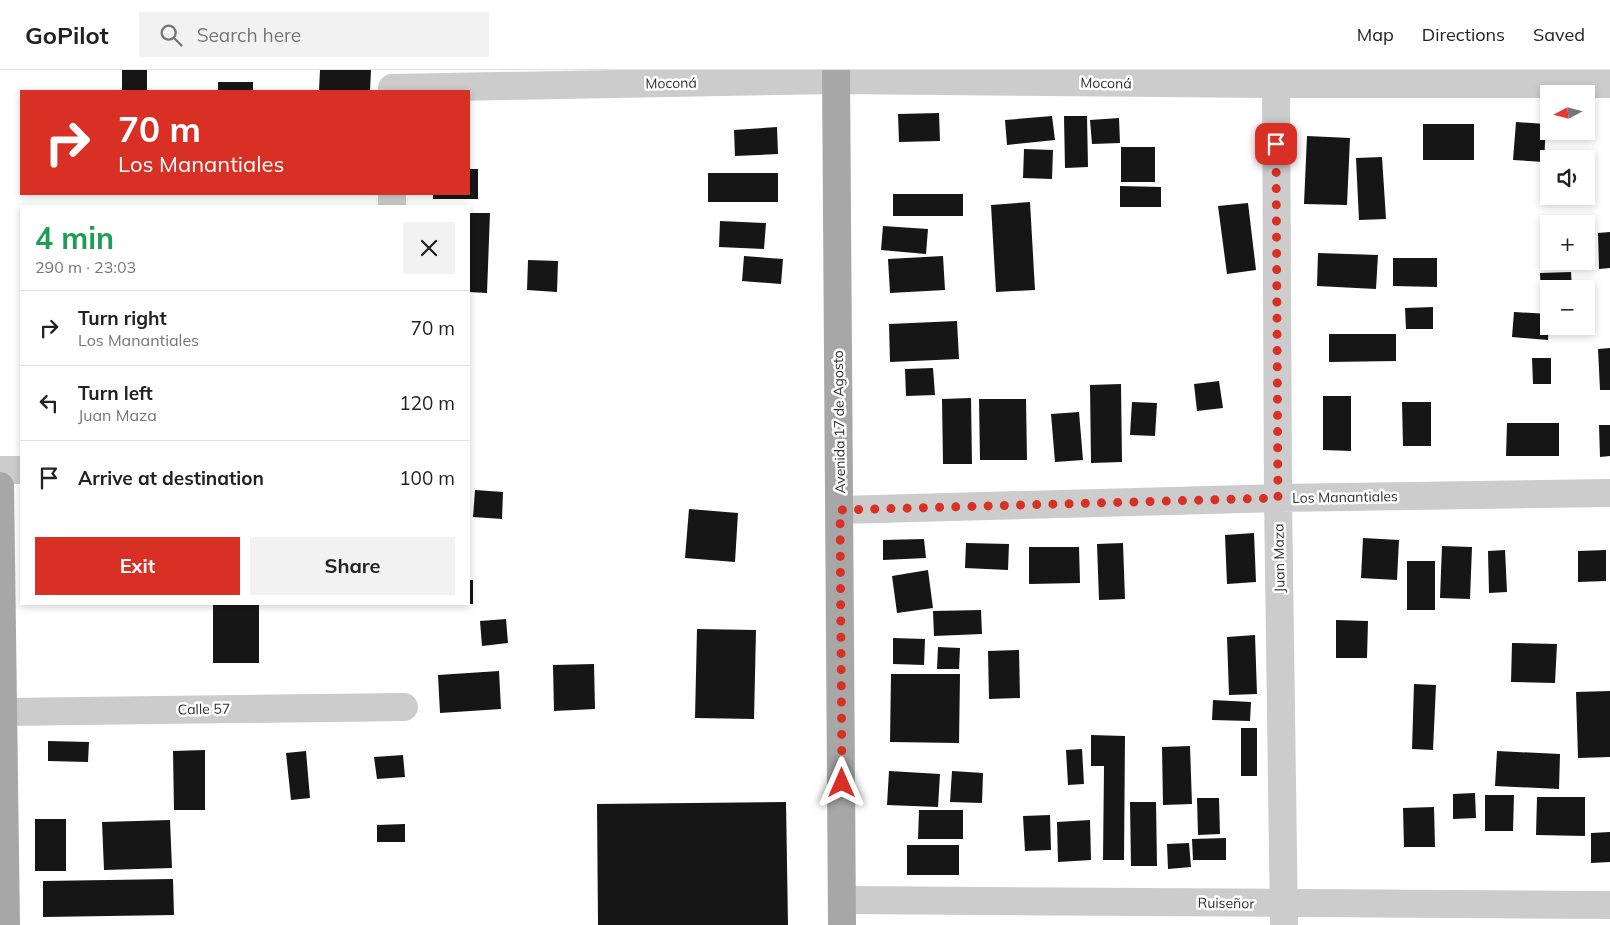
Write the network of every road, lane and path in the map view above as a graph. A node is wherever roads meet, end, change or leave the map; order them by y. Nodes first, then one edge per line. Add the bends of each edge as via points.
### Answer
1 (836, 75) edge
2 (1276, 77) edge
3 (392, 83) edge
4 (1610, 84) edge
5 (0, 470) edge
6 (20, 470) edge
7 (0, 486) edge
8 (1610, 493) edge
9 (1278, 498) junction
10 (840, 510) junction
11 (404, 707) dead end
12 (4, 712) junction
13 (1610, 905) edge
14 (842, 912) edge
15 (1284, 914) edge
16 (6, 925) edge

1 - 2 street, Moconá
1 - 3 street, Moconá
1 - 10 main road, Avenida 17 de Agosto
2 - 4 street, Moconá
2 - 9 street, Juan Maza
5 - 6 street
7 - 12 main road
8 - 9 street, Los Manantiales
9 - 10 street, Los Manantiales
9 - 15 street, Juan Maza
10 - 14 main road, Avenida 17 de Agosto
11 - 12 street, Calle 57
12 - 16 main road
13 - 15 street, Ruiseñor
14 - 15 street, Ruiseñor

